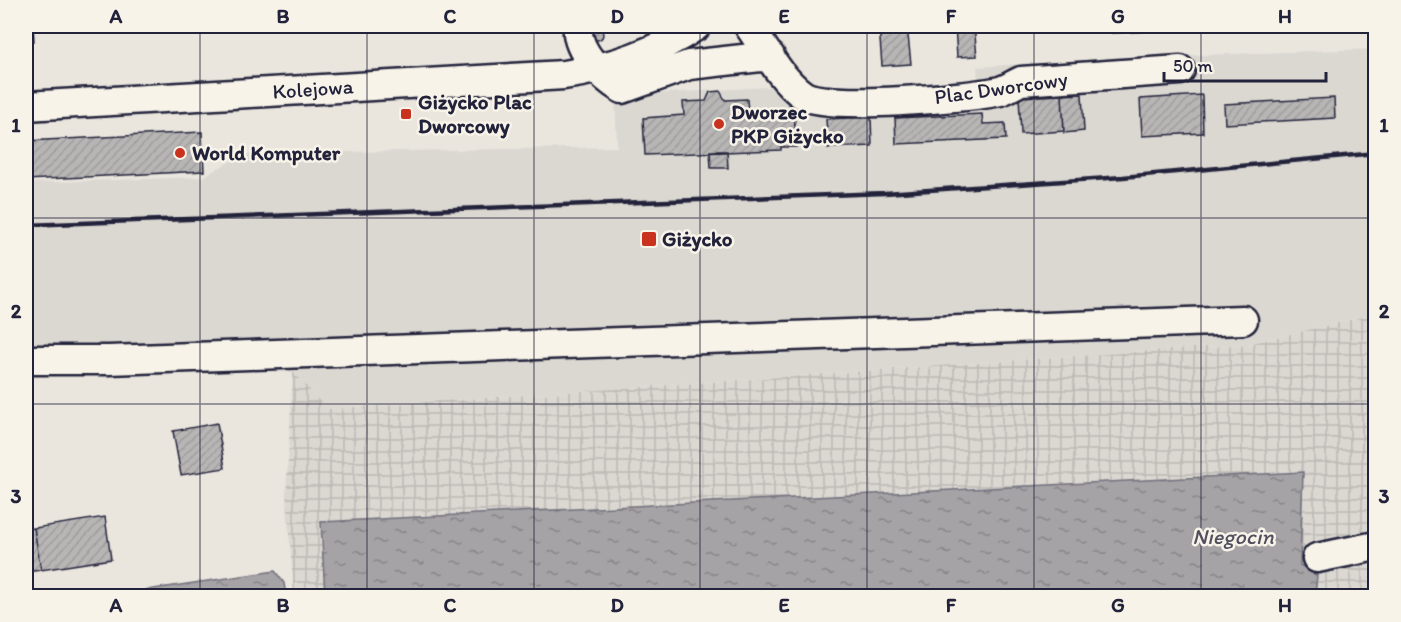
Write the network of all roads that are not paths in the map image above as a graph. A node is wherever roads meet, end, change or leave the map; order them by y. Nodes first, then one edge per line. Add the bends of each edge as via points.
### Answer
1 (578, 26) edge
2 (696, 26) edge
3 (749, 26) edge
4 (770, 56) junction
5 (599, 70) junction
6 (1180, 70) dead end
7 (26, 106) edge
8 (1243, 320) dead end
9 (26, 360) edge
10 (1376, 546) edge
11 (1317, 558) dead end

1 - 5 street via 588,55
2 - 5 street
3 - 4 street, Plac Dworcowy
4 - 5 street via 689,65 622,89
4 - 6 street, Plac Dworcowy via 804,95 831,102 967,97 1003,90 1021,81
5 - 7 street, Kolejowa
8 - 9 street
10 - 11 street

